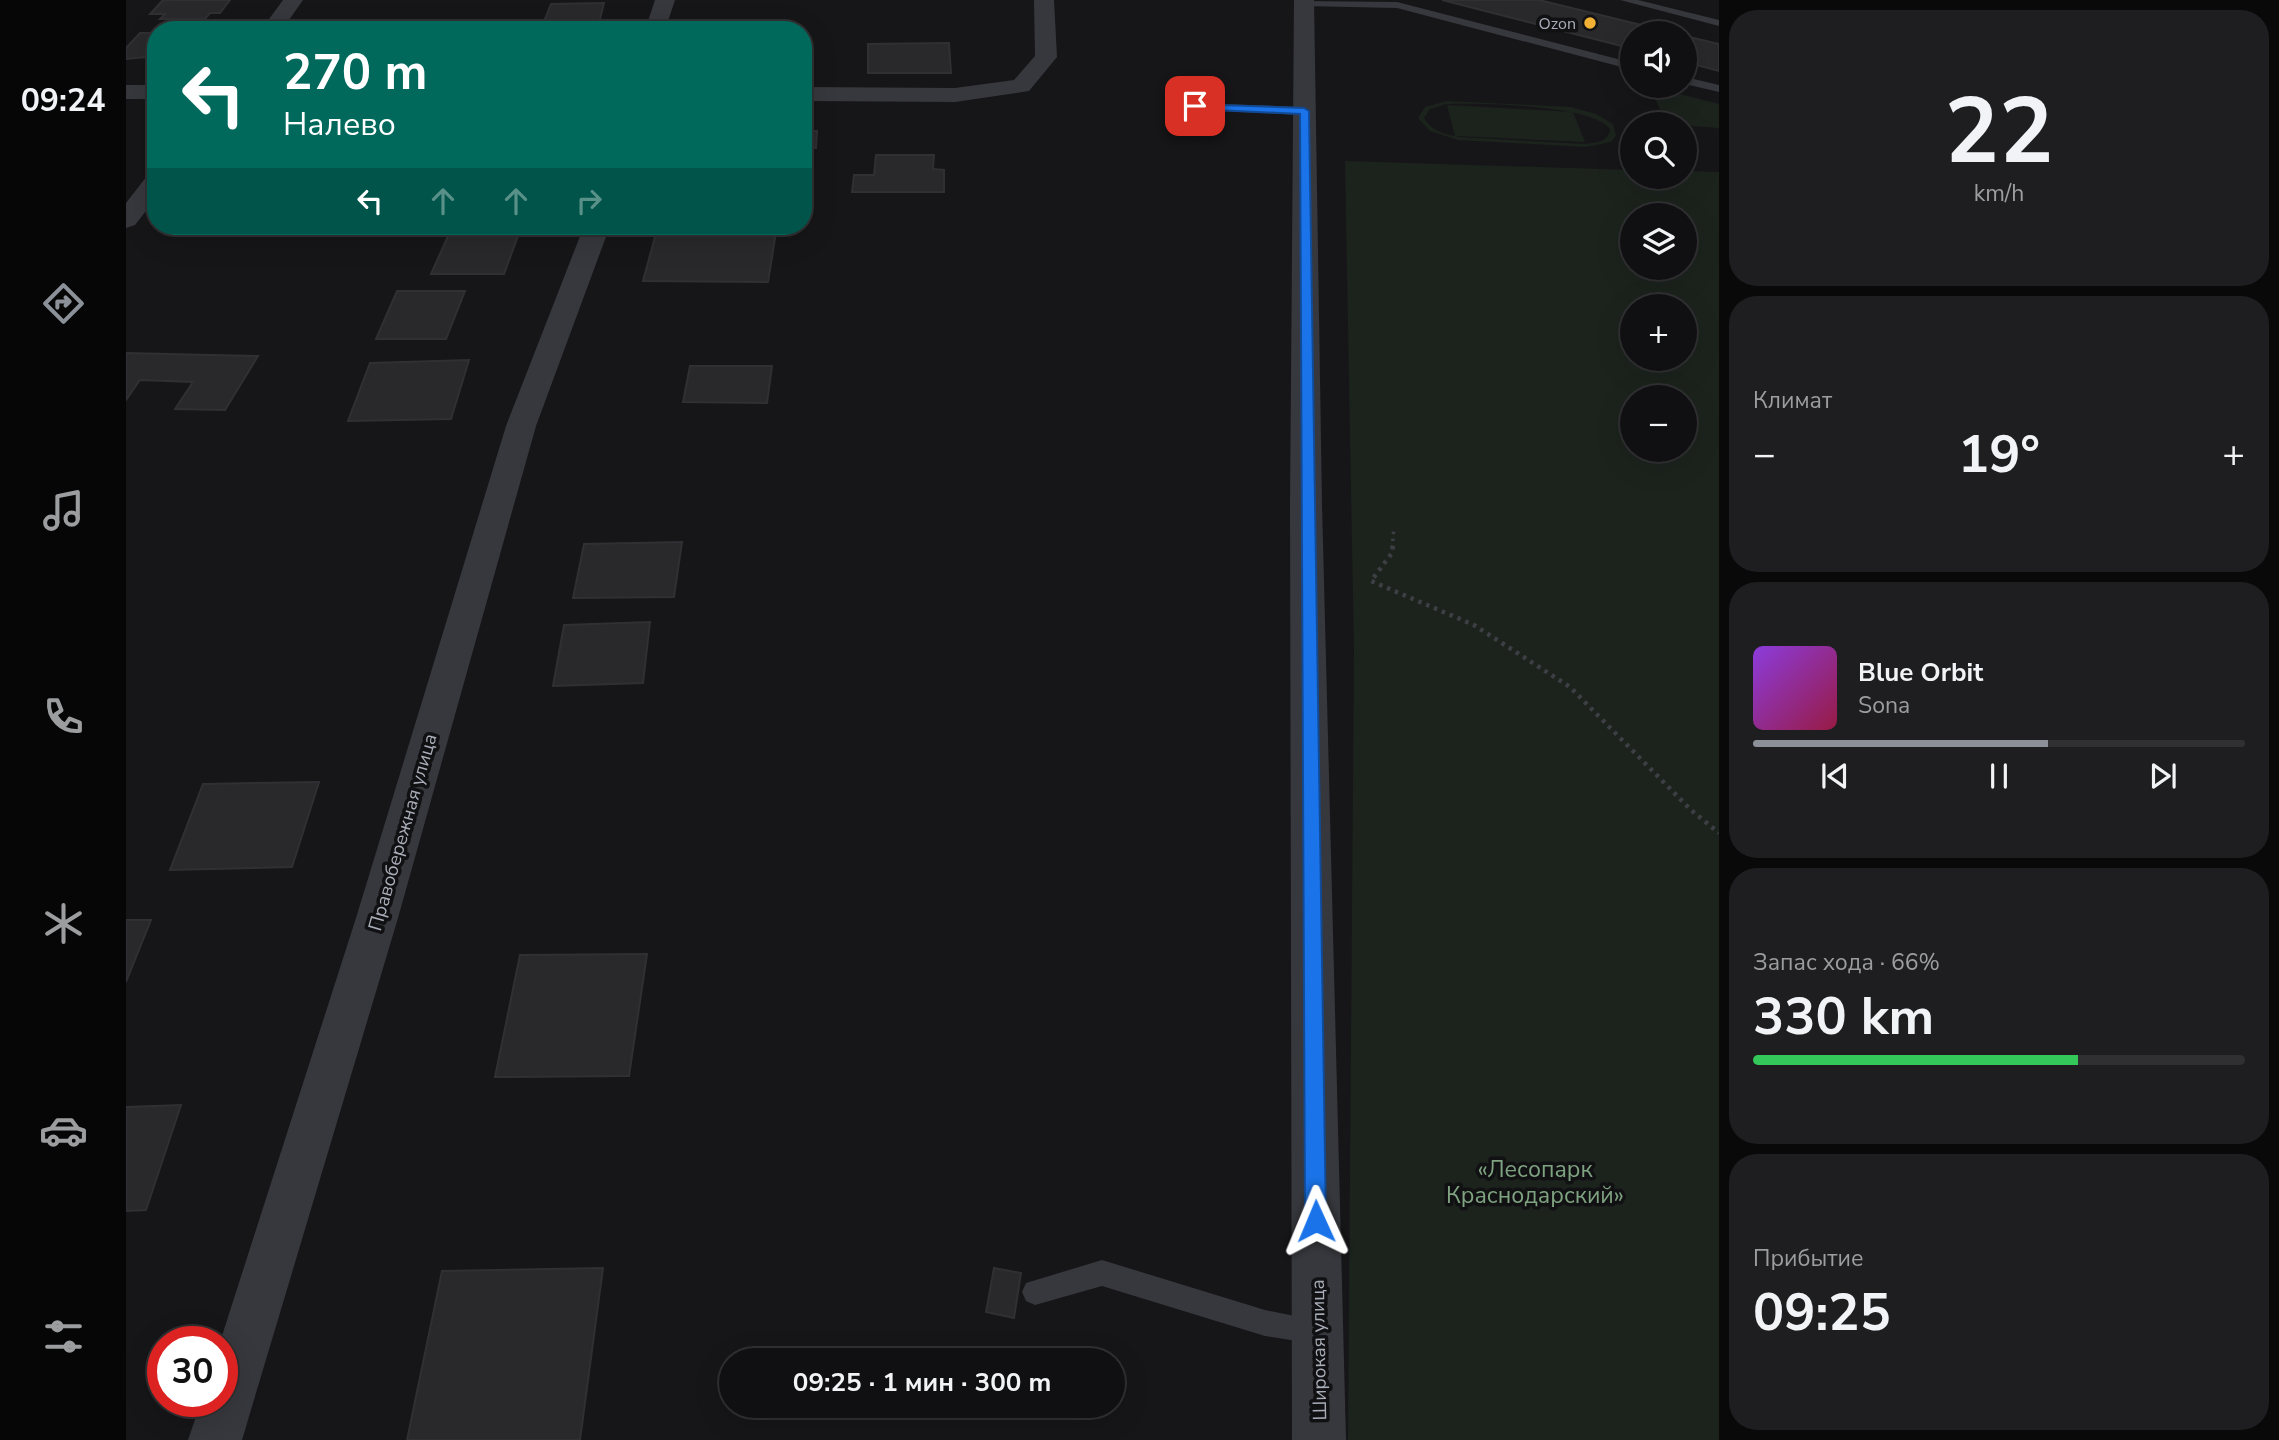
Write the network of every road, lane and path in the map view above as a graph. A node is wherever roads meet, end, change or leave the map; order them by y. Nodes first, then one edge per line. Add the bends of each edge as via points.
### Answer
1 (293, 0) edge
2 (665, 0) edge
3 (1044, 0) edge
4 (1625, 0) edge
5 (1304, 2) edge
6 (1646, 2) edge
7 (1396, 3) edge
8 (278, 21) edge
9 (658, 21) edge
10 (1719, 23) edge
11 (1620, 63) edge
12 (1697, 83) edge
13 (1719, 89) edge
14 (126, 92) edge
15 (147, 92) edge
16 (812, 94) edge
17 (1195, 106) dead end
18 (1304, 111) junction
19 (147, 193) edge
20 (126, 220) edge
21 (594, 235) edge
22 (1394, 527) dead end
23 (1719, 832) edge
24 (1035, 1292) dead end
25 (1317, 1331) junction
26 (215, 1440) edge
27 (1319, 1440) edge

1 - 8 street
2 - 9 street
3 - 16 street via 1046,57 1021,86 955,95
4 - 6 lane
5 - 7 lane
5 - 18 street, Широкая улица
6 - 10 lane
7 - 11 lane
12 - 13 lane
14 - 15 street
17 - 18 lane
18 - 25 street, Широкая улица
19 - 20 street
21 - 26 street, Правобережная улица via 522,426 377,918
22 - 23 path via 1392,553 1371,581 1474,625 1570,687 1691,810
24 - 25 lane via 1102,1273 1265,1323
25 - 27 street, Широкая улица

